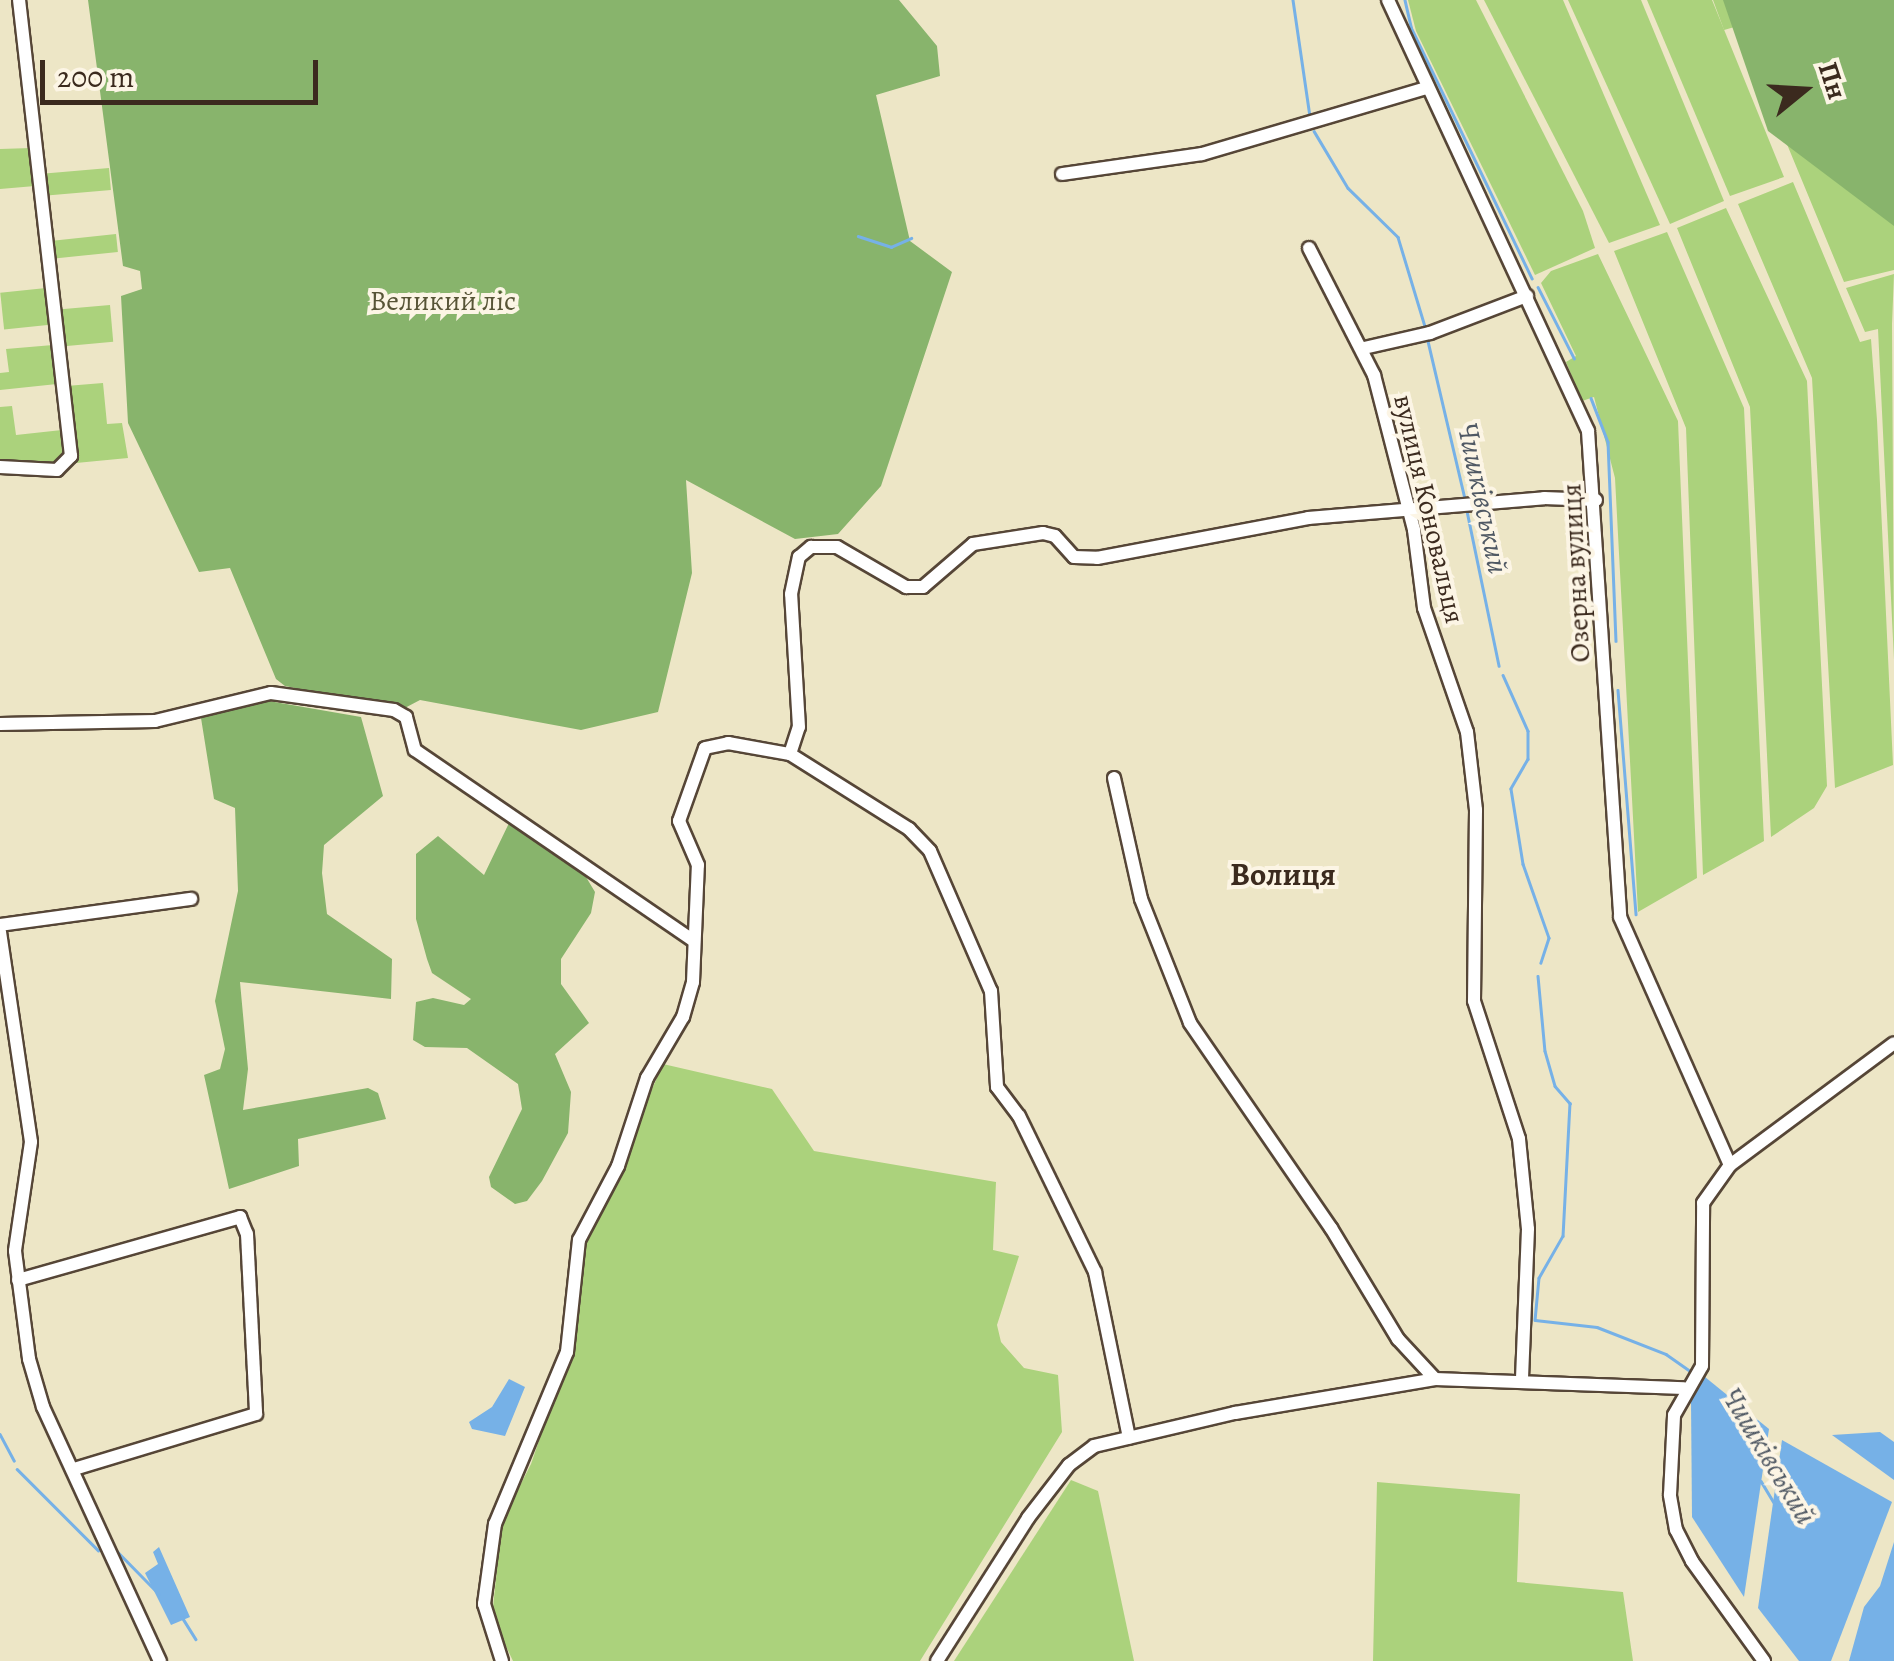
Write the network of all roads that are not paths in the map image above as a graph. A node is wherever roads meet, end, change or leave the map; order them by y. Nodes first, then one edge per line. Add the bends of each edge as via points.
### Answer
1 (19, 0) edge
2 (1388, 0) edge
3 (1426, 88) junction
4 (1062, 174) dead end
5 (1309, 248) dead end
6 (1528, 296) junction
7 (1364, 348) junction
8 (0, 468) edge
9 (1596, 500) junction
10 (1408, 508) junction
11 (0, 724) edge
12 (790, 754) junction
13 (1114, 778) dead end
14 (191, 898) dead end
15 (0, 929) edge
16 (694, 941) junction
17 (1894, 1043) edge
18 (1730, 1165) junction
19 (18, 1280) junction
20 (1435, 1379) junction
21 (1522, 1381) junction
22 (1686, 1386) junction
23 (1128, 1438) junction
24 (74, 1468) junction
25 (160, 1661) edge
26 (502, 1661) edge
27 (937, 1661) edge
28 (1764, 1661) edge

1 - 8 street via 71,456 57,470
2 - 3 street, Озерна вулиця
3 - 4 street via 1202,154
3 - 6 street, Озерна вулиця
5 - 7 street, вулиця Коновальця
6 - 7 street via 1430,333
6 - 9 street, Озерна вулиця via 1588,431
7 - 10 street, вулиця Коновальця
9 - 10 street
9 - 18 street, Озерна вулиця via 1620,916
10 - 12 street via 1308,518 1097,558 1074,557 1051,533 1008,539 959,552 923,587 906,586 837,547 811,547 799,557 791,594 798,726
10 - 21 street, вулиця Коновальця via 1424,608 1467,732 1476,810 1474,1001 1519,1139 1528,1229
11 - 16 street via 155,721 272,694 394,710 406,717 415,750
12 - 16 street via 728,743 705,748 679,821 698,864
12 - 23 street via 920,838 955,898 990,991 997,1087 1020,1116 1096,1272
13 - 20 street via 1141,899 1190,1024 1331,1228 1398,1339
14 - 15 street
15 - 19 street via 31,1142 16,1228
16 - 26 street via 683,1017 647,1078 618,1166 579,1240 567,1352 492,1538 484,1604
17 - 18 street
18 - 22 street via 1703,1203 1700,1369
19 - 24 street via 43,1407
19 - 24 street via 240,1217 247,1234 256,1414
20 - 21 street
20 - 23 street
21 - 22 street
22 - 28 street via 1674,1415 1670,1495 1676,1530
23 - 27 street via 1085,1449 1069,1465
24 - 25 street

